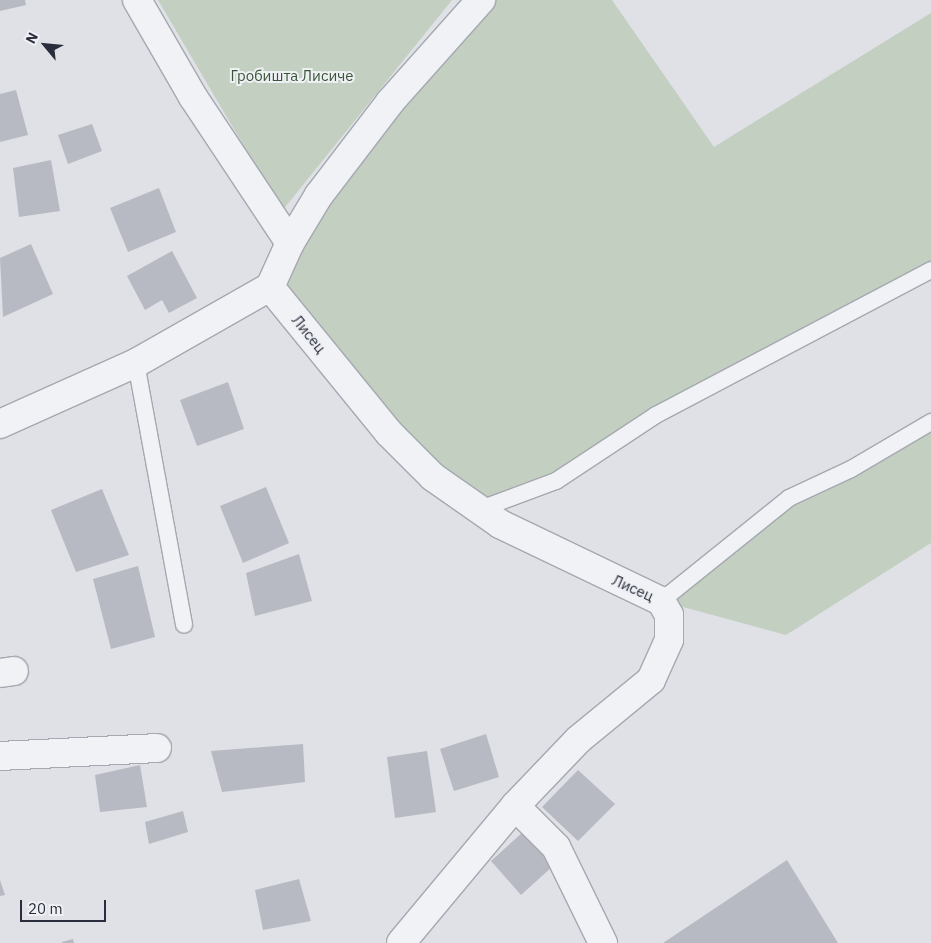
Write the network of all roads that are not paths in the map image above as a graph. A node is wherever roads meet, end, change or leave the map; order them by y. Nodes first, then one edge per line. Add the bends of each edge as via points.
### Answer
1 (136, 0) edge
2 (482, 0) edge
3 (290, 243) junction
4 (931, 270) edge
5 (270, 287) junction
6 (136, 363) junction
7 (931, 422) edge
8 (0, 424) edge
9 (478, 510) junction
10 (661, 601) junction
11 (184, 625) dead end
12 (157, 748) dead end
13 (0, 756) edge
14 (514, 806) junction
15 (401, 943) edge
16 (603, 943) edge

1 - 3 street via 193,97
2 - 3 street via 390,102 319,195
3 - 5 street
4 - 9 lane via 656,415 556,481
5 - 6 street
5 - 9 street, Лисец via 390,433 433,477
6 - 8 street
6 - 11 lane
7 - 10 lane via 851,469 789,498
9 - 10 street, Лисец via 560,556
10 - 14 street, Лисец via 669,615 669,640 651,680 578,740
12 - 13 street
14 - 15 street, Лисец
14 - 16 street via 556,847

